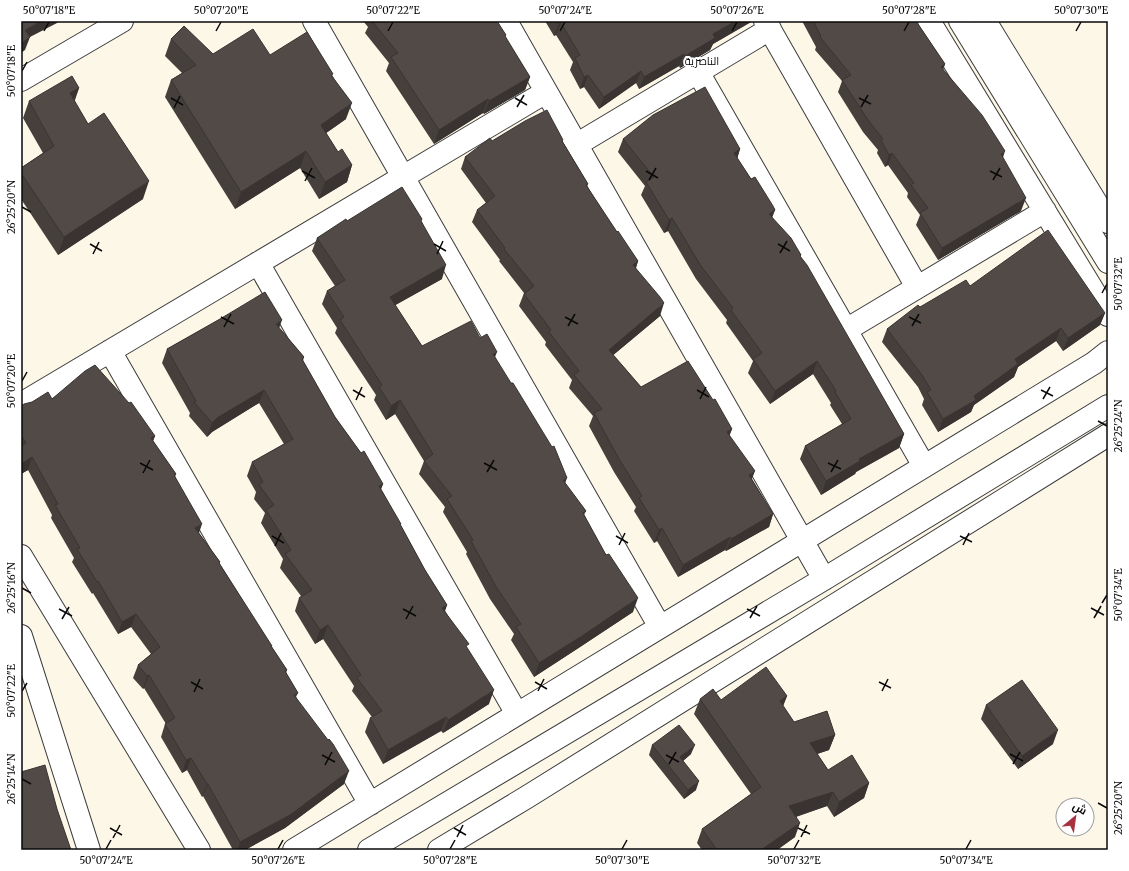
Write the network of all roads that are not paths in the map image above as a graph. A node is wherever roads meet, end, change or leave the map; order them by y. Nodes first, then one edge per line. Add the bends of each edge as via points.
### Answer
1 (122, 21) edge
2 (314, 21) edge
3 (506, 21) edge
4 (929, 21) edge
5 (960, 21) edge
6 (985, 21) edge
7 (767, 25) edge
8 (698, 72) junction
9 (21, 80) edge
10 (546, 92) junction
11 (576, 145) junction
12 (403, 177) junction
13 (1045, 212) junction
14 (1108, 222) edge
15 (1108, 262) edge
16 (258, 263) junction
17 (917, 287) junction
18 (1108, 315) edge
19 (846, 330) junction
20 (110, 351) junction
21 (1108, 352) edge
22 (21, 404) edge
23 (1108, 406) edge
24 (1108, 435) edge
25 (924, 466) junction
26 (803, 540) junction
27 (21, 556) edge
28 (824, 579) junction
29 (660, 627) junction
30 (21, 636) edge
31 (517, 714) junction
32 (370, 804) junction
33 (89, 850) edge
34 (199, 850) edge
35 (294, 850) edge
36 (369, 850) edge
37 (439, 850) edge

1 - 9 street
2 - 12 street
3 - 10 street
4 - 13 street
5 - 15 street
6 - 14 street
7 - 8 street
7 - 17 street
8 - 11 street
8 - 19 street
10 - 11 street
10 - 12 street
11 - 26 street
12 - 16 street
12 - 29 street
13 - 17 street
13 - 18 street
16 - 20 street
16 - 31 street
17 - 19 street
19 - 25 street
20 - 22 street
20 - 32 street
21 - 25 street
23 - 28 street
24 - 37 street
25 - 26 street
26 - 28 street
26 - 29 street
27 - 34 street
28 - 36 street
29 - 31 street
30 - 33 street
31 - 32 street
32 - 35 street

